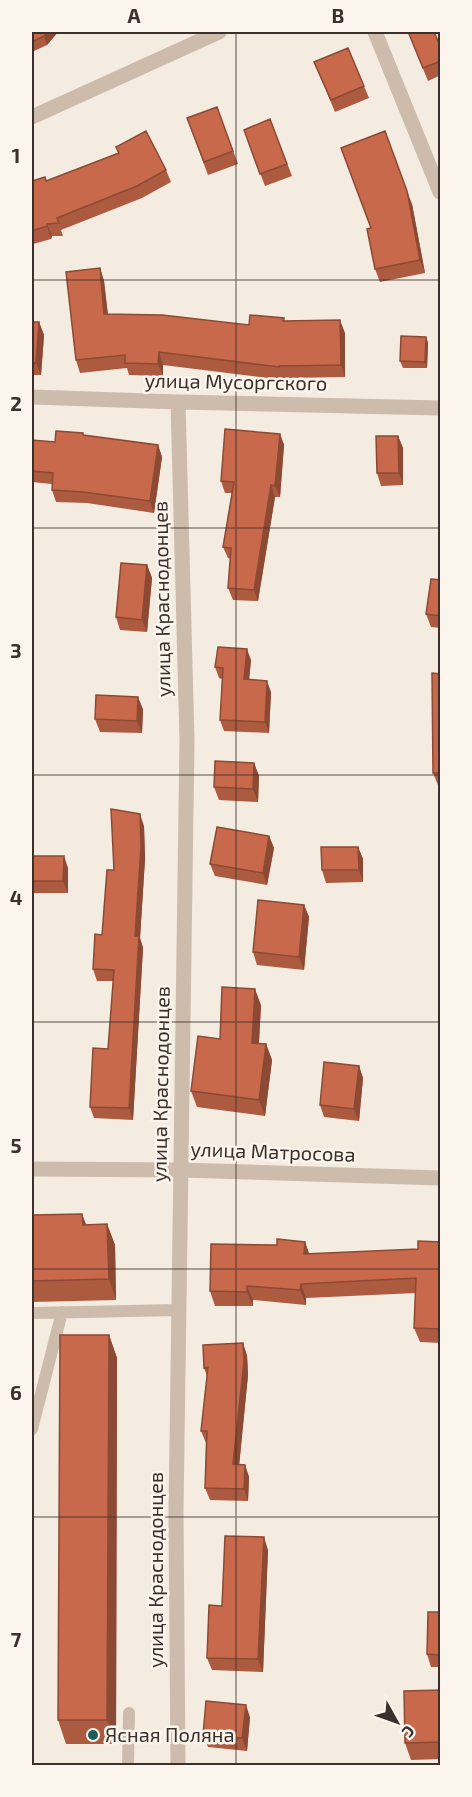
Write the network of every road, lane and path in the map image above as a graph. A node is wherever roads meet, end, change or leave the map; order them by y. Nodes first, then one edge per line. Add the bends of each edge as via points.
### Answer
1 (219, 32) edge
2 (375, 32) edge
3 (32, 117) edge
4 (441, 192) edge
5 (32, 397) edge
6 (178, 402) junction
7 (441, 408) edge
8 (32, 1169) edge
9 (181, 1170) junction
10 (441, 1178) edge
11 (179, 1310) junction
12 (62, 1312) junction
13 (32, 1313) edge
14 (32, 1429) edge
15 (129, 1713) dead end
16 (128, 1766) edge
17 (177, 1766) edge

1 - 3 street
2 - 4 street
5 - 6 street, улица Мусоргского
6 - 7 street, улица Мусоргского
6 - 9 street, улица Краснодонцев via 187,740
8 - 9 street, улица Матросова
9 - 10 street, улица Матросова
9 - 11 street, улица Краснодонцев
11 - 12 lane
11 - 17 street, улица Краснодонцев
12 - 13 lane
12 - 14 lane
15 - 16 lane

